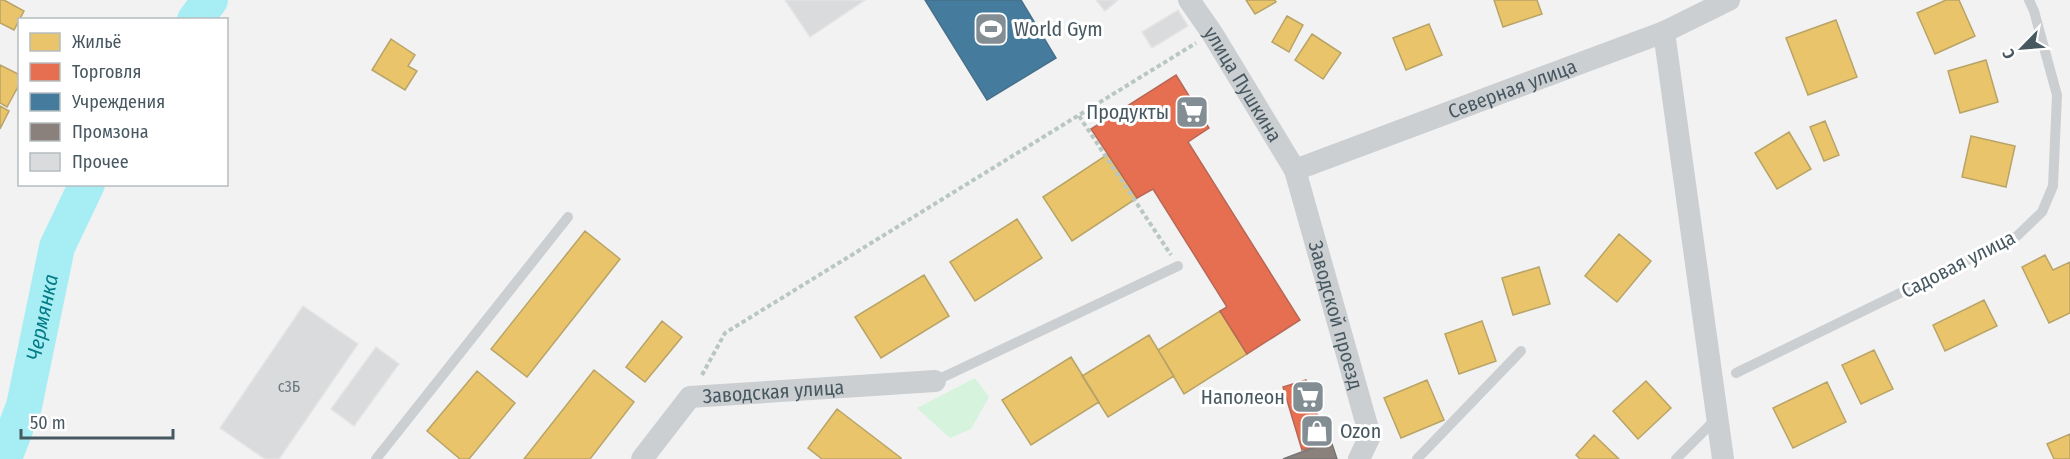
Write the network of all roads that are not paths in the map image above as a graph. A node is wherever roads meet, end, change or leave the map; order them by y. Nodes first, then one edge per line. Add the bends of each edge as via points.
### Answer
1 (1189, 0) edge
2 (1729, 0) edge
3 (2029, 0) edge
4 (1699, 6) edge
5 (1664, 32) junction
6 (1295, 170) junction
7 (568, 217) dead end
8 (1178, 266) road end
9 (1521, 351) dead end
10 (1736, 373) dead end
11 (935, 381) joint
12 (1718, 418) junction
13 (376, 459) edge
14 (642, 459) edge
15 (1359, 459) edge
16 (1417, 459) edge
17 (1676, 459) edge
18 (1723, 459) edge

1 - 6 street, улица Пушкина
2 - 4 street, Северная улица
3 - 10 lane, Садовая улица via 2057,95 2053,186 2042,212 2017,236 2000,245
4 - 5 street, Северная улица
5 - 6 street, Северная улица
5 - 12 street
6 - 15 street, Заводской проезд via 1370,436
7 - 13 lane
8 - 11 lane
9 - 16 lane
11 - 14 street, Заводская улица via 690,397
12 - 17 lane
12 - 18 street

